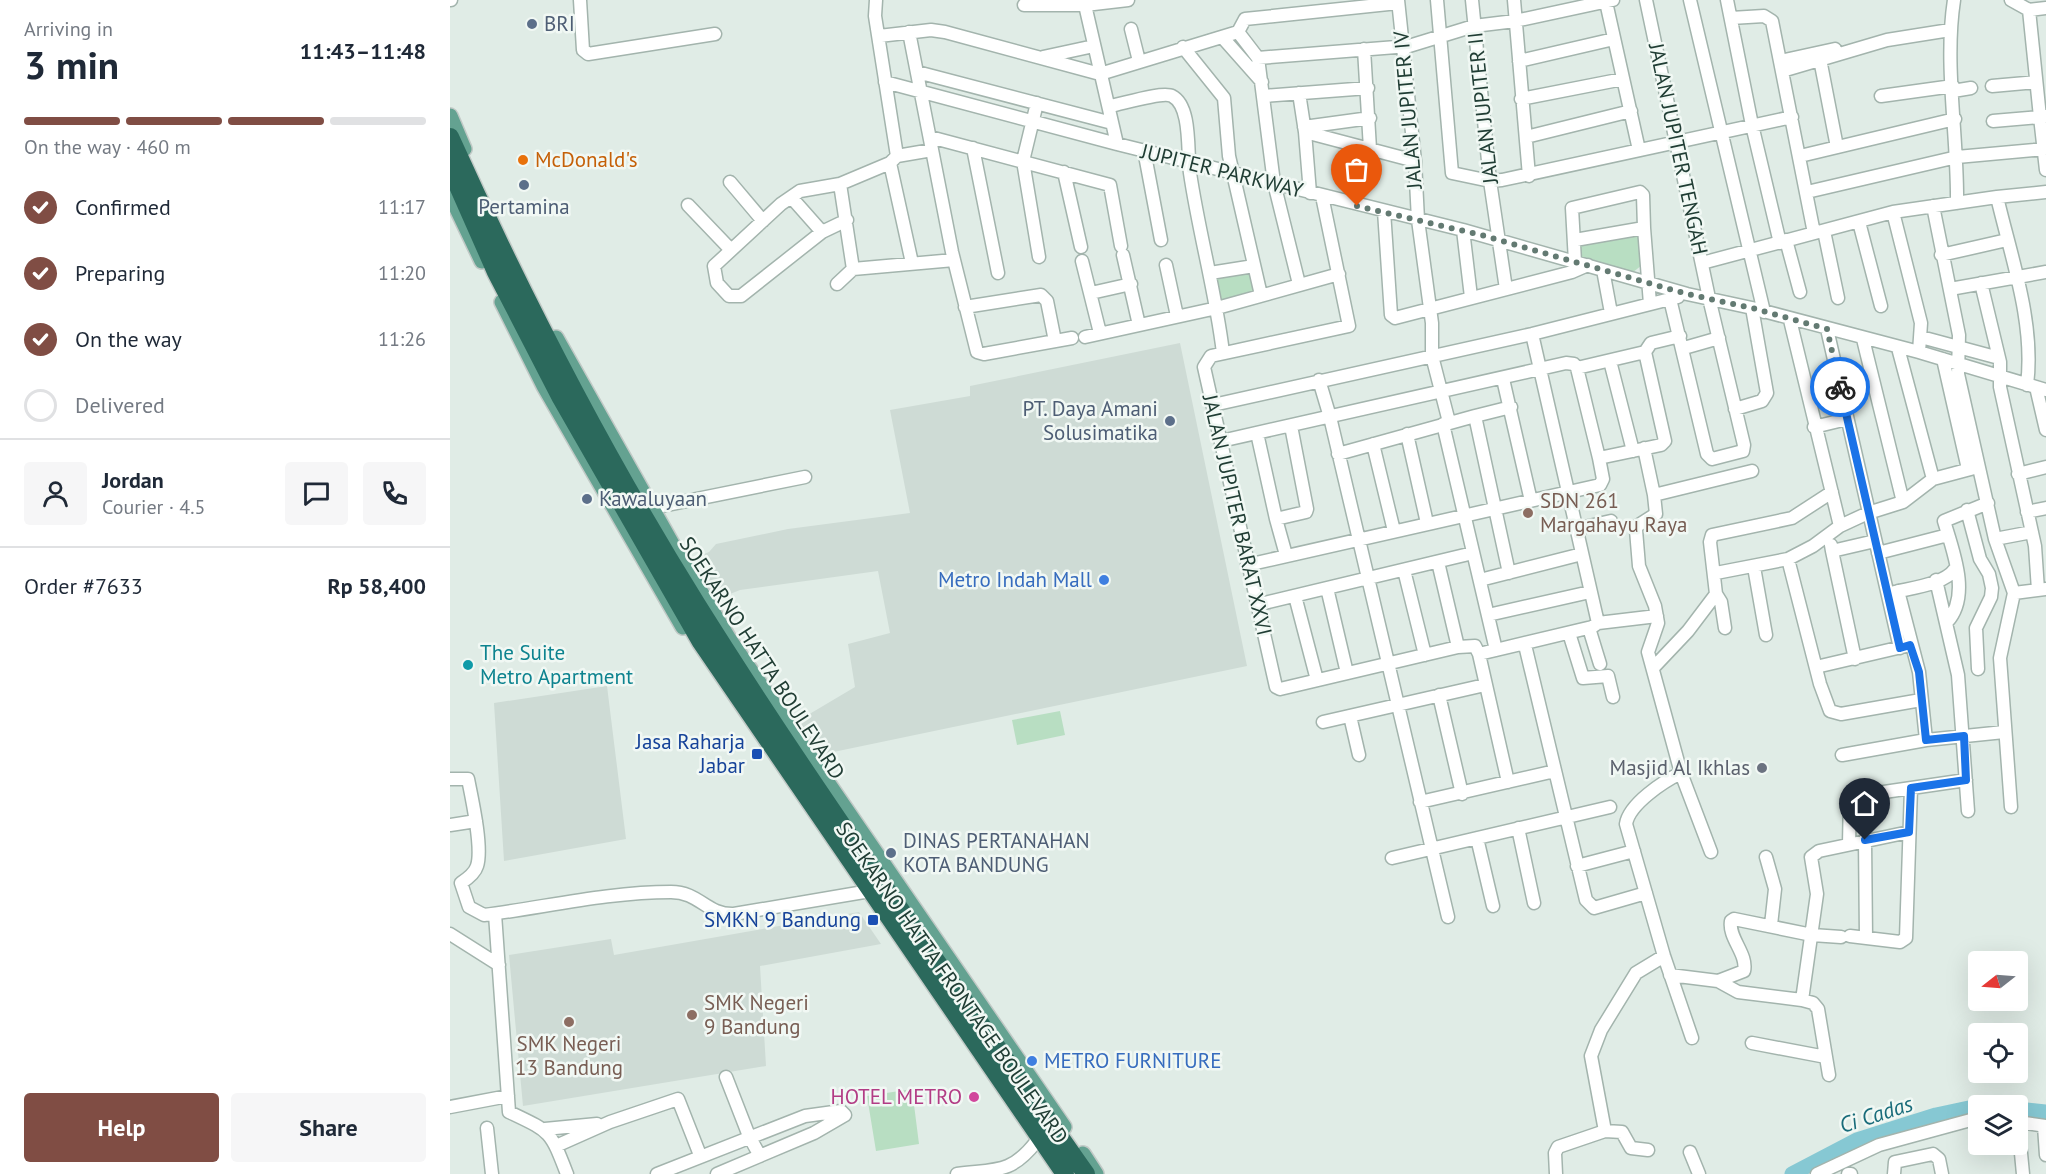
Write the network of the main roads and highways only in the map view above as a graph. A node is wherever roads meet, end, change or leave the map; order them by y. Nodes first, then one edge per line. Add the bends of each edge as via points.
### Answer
1 (450, 116) edge
2 (450, 137) edge
3 (450, 168) edge
4 (450, 194) edge
5 (503, 276) junction
6 (582, 406) junction
7 (561, 407) junction
8 (605, 425) junction
9 (754, 720) junction
10 (761, 742) junction
11 (906, 899) junction
12 (914, 927) junction
13 (947, 1008) junction
14 (1053, 1126) junction
15 (1073, 1140) junction
16 (1058, 1174) edge
17 (1065, 1174) edge
18 (1086, 1174) edge
19 (1096, 1174) edge

1 - 8 main road, SOEKARNO HATTA FRONTAGE BOULEVARD via 523,275
2 - 5 highway, SOEKARNO HATTA BOULEVARD
3 - 5 highway, SOEKARNO HATTA BOULEVARD
4 - 5 main road, SOEKARNO HATTA FRONTAGE BOULEVARD
5 - 6 highway, SOEKARNO HATTA BOULEVARD
5 - 7 highway, SOEKARNO HATTA BOULEVARD
5 - 7 main road, SOEKARNO HATTA FRONTAGE BOULEVARD via 527,354
6 - 8 highway
6 - 12 highway, SOEKARNO HATTA BOULEVARD via 696,602
7 - 9 highway, SOEKARNO HATTA BOULEVARD via 690,622
7 - 10 main road, SOEKARNO HATTA FRONTAGE BOULEVARD via 670,607
8 - 11 main road, SOEKARNO HATTA FRONTAGE BOULEVARD via 729,639
9 - 10 highway
9 - 13 highway, SOEKARNO HATTA BOULEVARD
10 - 13 main road, SOEKARNO HATTA FRONTAGE BOULEVARD
11 - 12 highway
11 - 15 main road, SOEKARNO HATTA FRONTAGE BOULEVARD
12 - 14 highway, SOEKARNO HATTA BOULEVARD
13 - 16 main road, SOEKARNO HATTA FRONTAGE BOULEVARD
13 - 17 highway, SOEKARNO HATTA BOULEVARD
14 - 15 highway
14 - 18 highway, SOEKARNO HATTA BOULEVARD
15 - 19 main road, SOEKARNO HATTA FRONTAGE BOULEVARD

